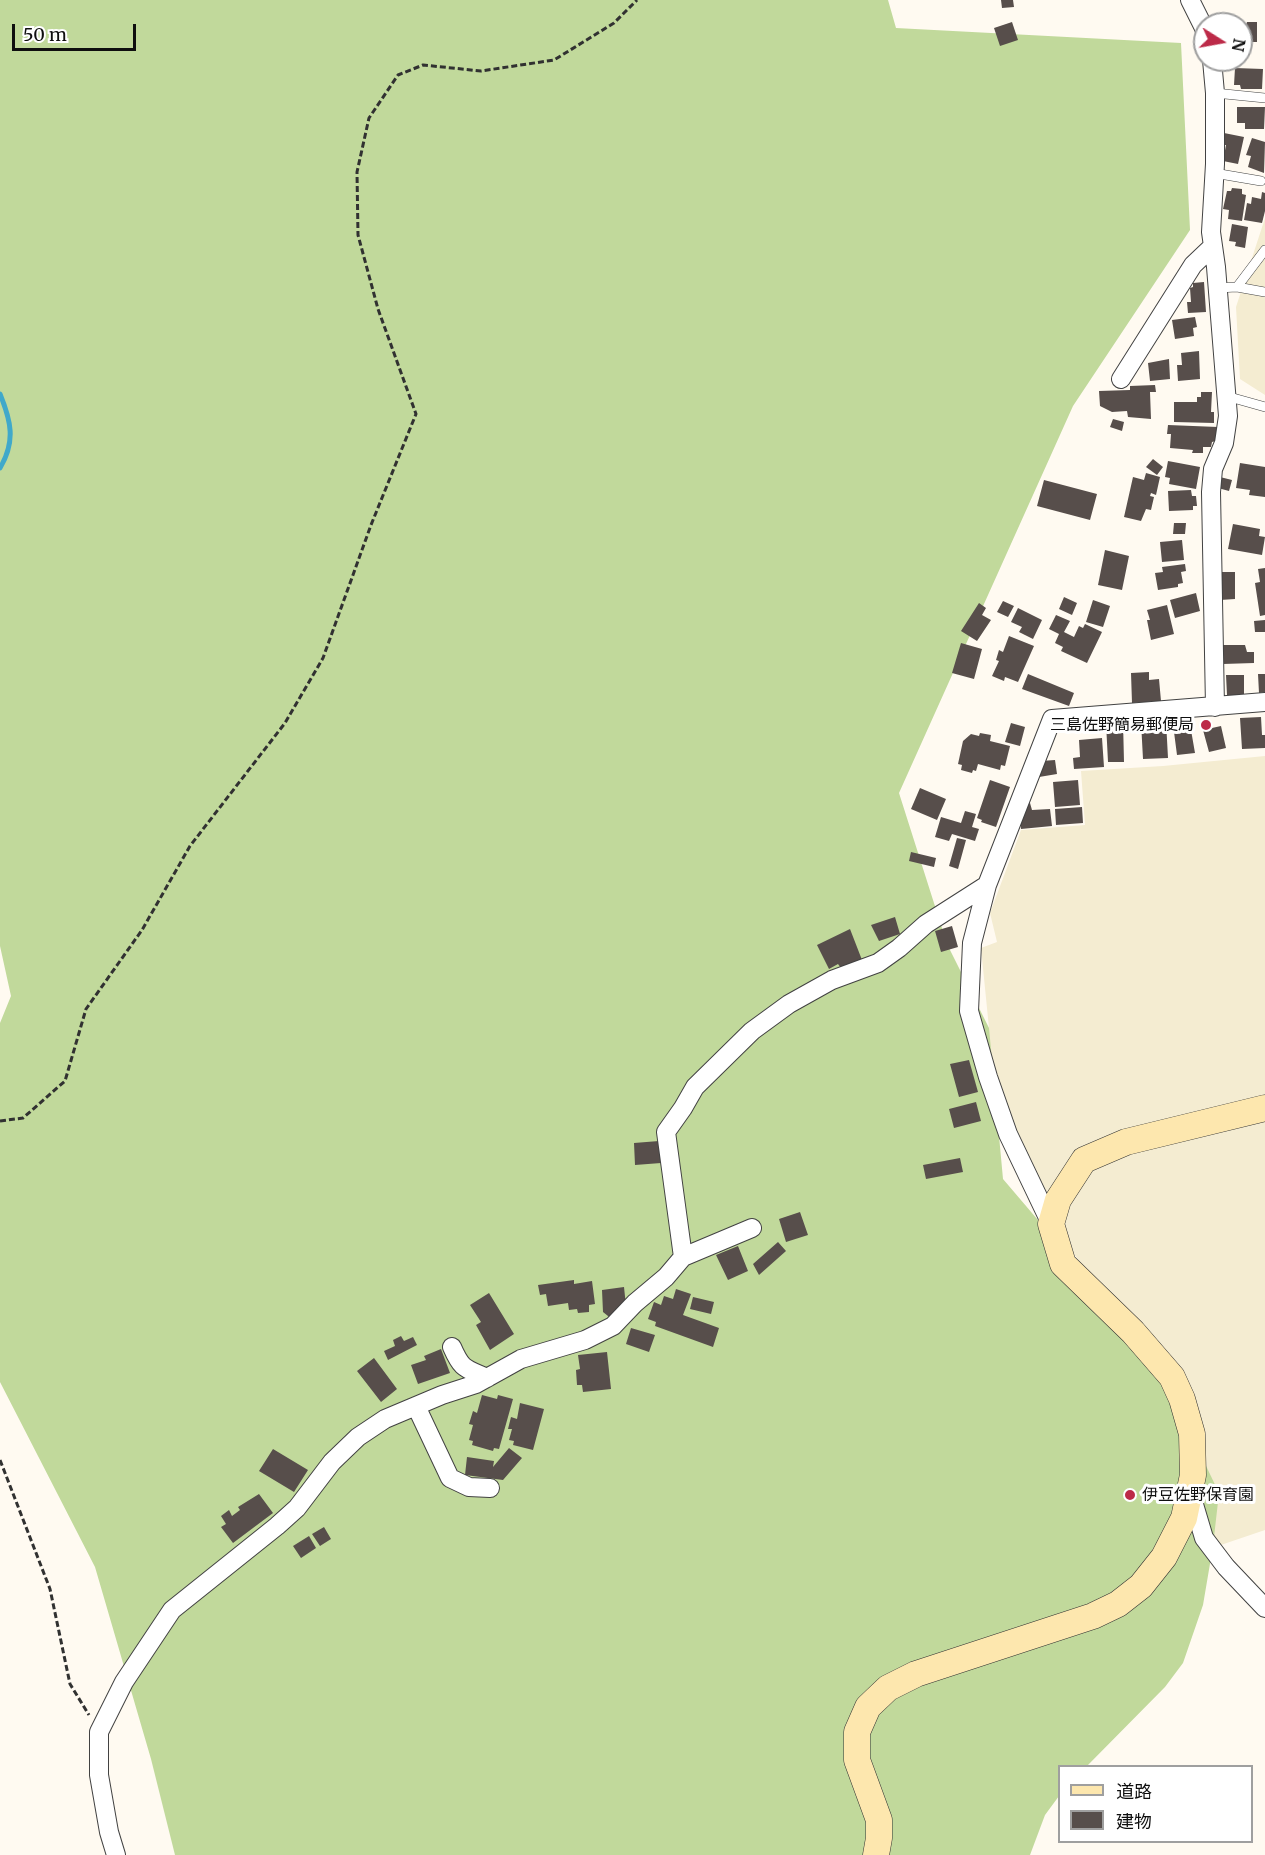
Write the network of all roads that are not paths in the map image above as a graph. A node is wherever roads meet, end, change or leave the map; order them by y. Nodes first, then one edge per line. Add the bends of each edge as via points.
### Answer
1 (1213, 72) edge
2 (1215, 93) junction
3 (1265, 98) edge
4 (1214, 173) junction
5 (1261, 181) dead end
6 (1213, 246) junction
7 (1265, 249) edge
8 (1237, 287) junction
9 (1217, 288) junction
10 (1265, 292) edge
11 (1122, 378) dead end
12 (1226, 396) junction
13 (1265, 407) edge
14 (1265, 702) edge
15 (1215, 707) junction
16 (987, 885) junction
17 (1265, 1108) edge
18 (1051, 1224) junction
19 (752, 1228) dead end
20 (683, 1257) junction
21 (452, 1347) dead end
22 (487, 1378) junction
23 (416, 1406) junction
24 (490, 1488) dead end
25 (1190, 1489) junction
26 (1265, 1608) edge
27 (116, 1855) edge
28 (876, 1855) edge

1 - 2 street
2 - 3 lane
2 - 4 street
4 - 5 lane
4 - 6 street via 1210,232
6 - 9 street
6 - 11 street via 1193,265
7 - 8 lane
8 - 9 lane
8 - 10 lane
9 - 12 street
12 - 13 lane
12 - 15 street via 1224,443 1211,492
14 - 15 street
15 - 16 street via 1052,719
16 - 18 street via 972,943 969,1011 1008,1134
16 - 20 street via 926,924 879,963 832,980 789,1004 752,1032 695,1087 666,1132
17 - 18 street via 1126,1142 1084,1160 1058,1200
18 - 25 street via 1063,1264 1133,1332 1172,1377 1192,1434
19 - 20 street
20 - 22 street via 613,1326 585,1340 521,1359
21 - 22 street via 459,1363
22 - 23 street
23 - 24 street via 450,1478 469,1487
23 - 27 street via 385,1419 358,1437 332,1462 297,1508 172,1610 124,1682 99,1732 99,1775
25 - 26 street via 1204,1538
25 - 28 street via 1184,1518 1164,1557 1141,1586 1118,1604 1093,1616 916,1674 888,1688 868,1707 857,1732 857,1760 879,1820

